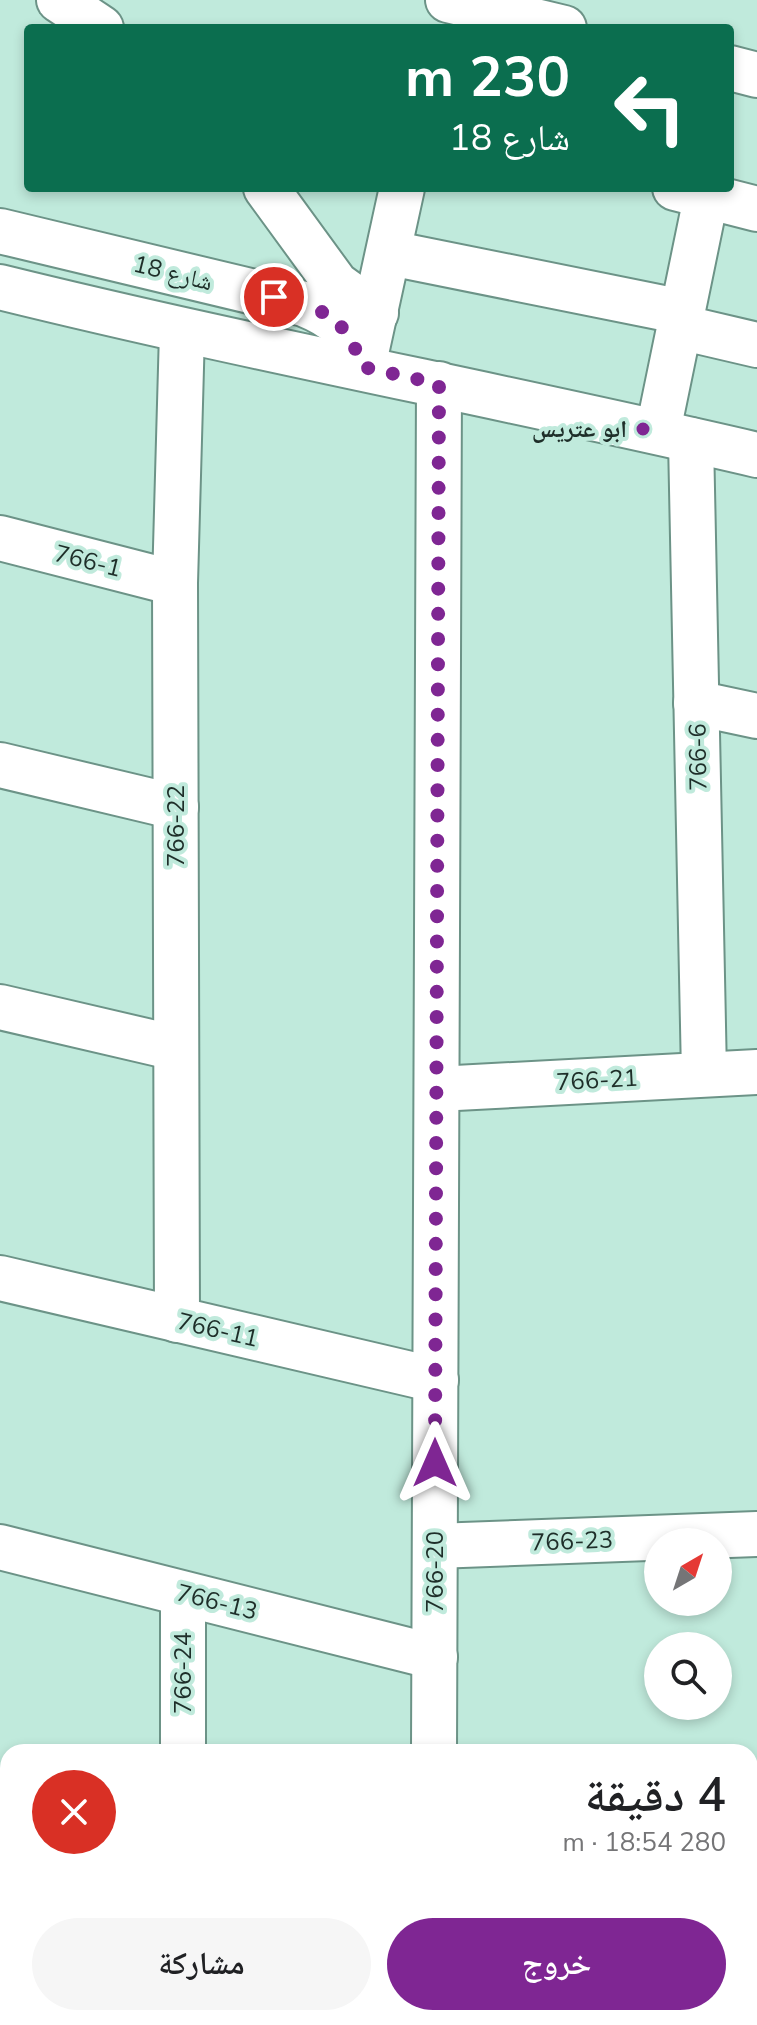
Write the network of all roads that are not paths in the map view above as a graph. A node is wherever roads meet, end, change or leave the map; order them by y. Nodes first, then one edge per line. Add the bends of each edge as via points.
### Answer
1 (59, 0) edge
2 (448, 0) edge
3 (95, 24) edge
4 (547, 24) edge
5 (269, 192) edge
6 (401, 192) edge
7 (696, 192) edge
8 (699, 192) edge
9 (757, 209) edge
10 (0, 231) edge
11 (390, 253) junction
12 (0, 287) edge
13 (376, 313) junction
14 (681, 319) junction
15 (182, 332) junction
16 (757, 345) edge
17 (363, 367) junction
18 (439, 384) junction
19 (675, 436) junction
20 (757, 455) edge
21 (0, 538) edge
22 (175, 583) junction
23 (696, 703) junction
24 (757, 716) edge
25 (0, 765) edge
26 (176, 807) junction
27 (0, 1007) edge
28 (176, 1048) junction
29 (757, 1072) edge
30 (704, 1074) junction
31 (437, 1089) junction
32 (0, 1278) edge
33 (177, 1320) junction
34 (436, 1380) junction
35 (757, 1534) edge
36 (435, 1546) junction
37 (0, 1547) edge
38 (183, 1594) junction
39 (435, 1657) junction
40 (183, 1744) edge
41 (434, 1744) edge

1 - 3 street
2 - 4 street
5 - 13 street via 336,284
6 - 11 street
7 - 14 street, 766-6
8 - 9 street
10 - 17 street, شارع 18 via 304,304 350,334
11 - 13 street
11 - 14 street
12 - 15 street
13 - 17 street
14 - 16 street
14 - 19 street, 766-6
15 - 17 street
15 - 22 street, 766-22
17 - 18 street
18 - 19 street
18 - 31 street, 766-20
19 - 20 street
19 - 23 street, 766-6
21 - 22 street, 766-1
22 - 26 street, 766-22
23 - 24 street
23 - 30 street, 766-6
25 - 26 street
26 - 28 street, 766-22
27 - 28 street
28 - 33 street, 766-22
29 - 30 street, 766-21
30 - 31 street, 766-21
31 - 34 street, 766-20
32 - 33 street, 766-11
33 - 34 street, 766-11
34 - 36 street, 766-20
35 - 36 street, 766-23
36 - 39 street, 766-20
37 - 38 street, 766-13
38 - 39 street, 766-13
38 - 40 street, 766-24
39 - 41 street, 766-20

